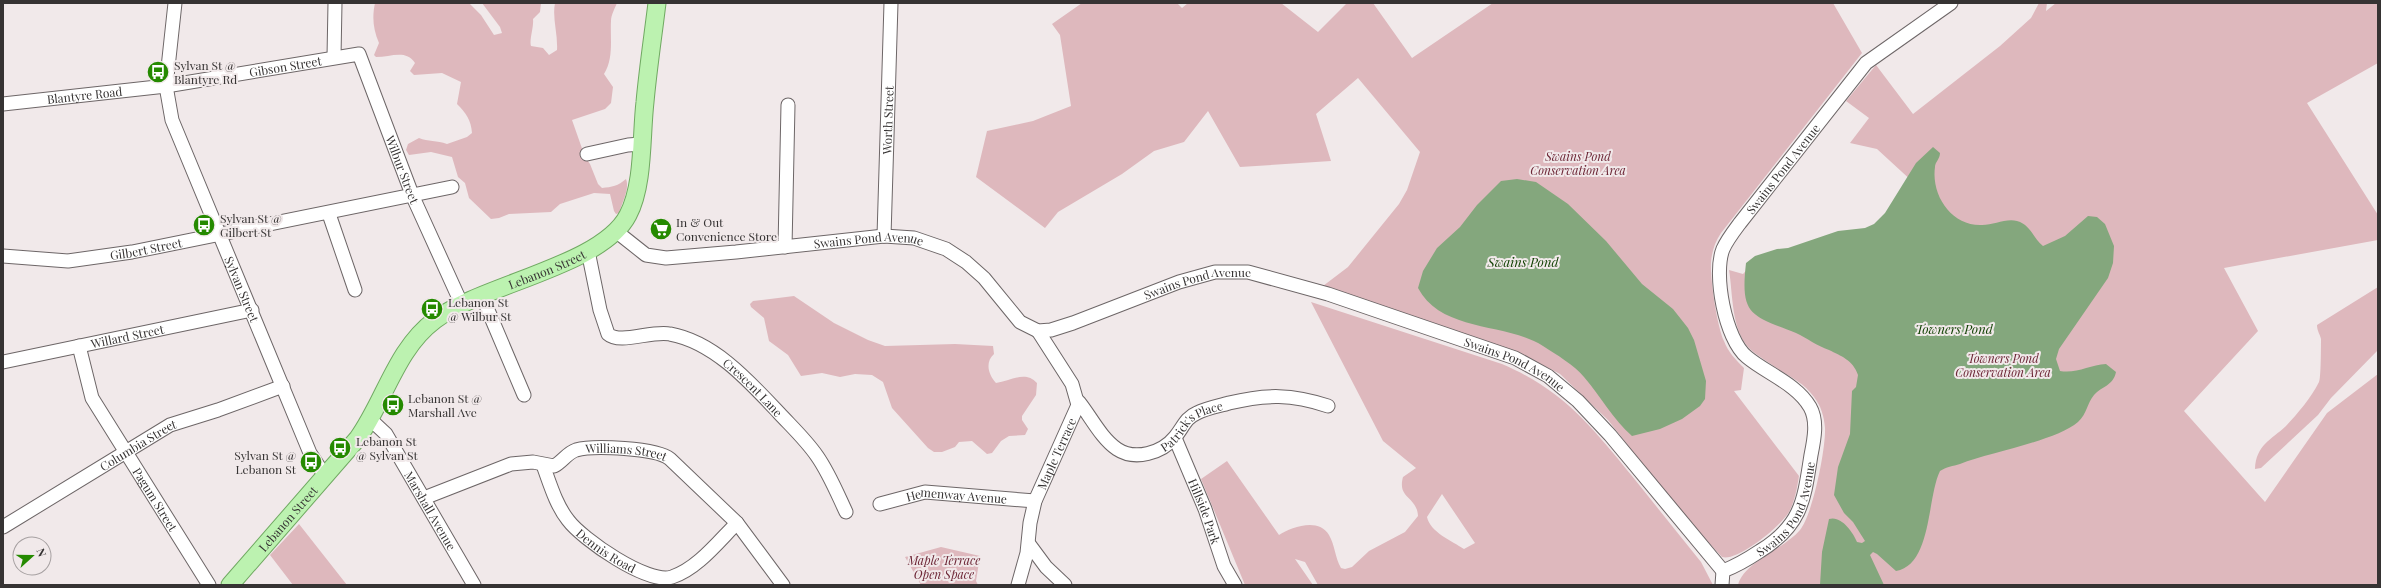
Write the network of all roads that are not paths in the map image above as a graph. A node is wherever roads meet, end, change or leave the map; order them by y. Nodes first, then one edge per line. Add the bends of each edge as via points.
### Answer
1 (175, 3) edge
2 (335, 3) edge
3 (658, 3) edge
4 (891, 3) edge
5 (1950, 3) edge
6 (334, 57) junction
7 (166, 86) junction
8 (3, 104) edge
9 (788, 105) dead end
10 (641, 144) junction
11 (587, 154) dead end
12 (452, 188) dead end
13 (413, 197) junction
14 (329, 214) junction
15 (617, 232) junction
16 (219, 235) junction
17 (884, 236) junction
18 (785, 247) junction
19 (588, 251) junction
20 (3, 256) edge
21 (355, 290) dead end
22 (482, 296) junction
23 (462, 305) junction
24 (252, 310) junction
25 (1038, 331) junction
26 (79, 346) junction
27 (3, 362) edge
28 (283, 386) junction
29 (524, 396) dead end
30 (1079, 402) junction
31 (1328, 406) dead end
32 (371, 420) junction
33 (1175, 438) junction
34 (125, 451) junction
35 (543, 465) junction
36 (325, 476) junction
37 (424, 498) junction
38 (1035, 500) junction
39 (880, 504) dead end
40 (846, 512) dead end
41 (737, 523) junction
42 (3, 527) edge
43 (1029, 544) junction
44 (1722, 571) junction
45 (209, 585) edge
46 (230, 585) edge
47 (474, 585) edge
48 (784, 585) edge
49 (1018, 585) edge
50 (1065, 585) edge
51 (1235, 585) edge
52 (1722, 585) edge

1 - 7 street, Sylvan Street
2 - 6 street
3 - 10 main road, Lebanon Street
4 - 17 street, Worth Street
5 - 44 street, Swains Pond Avenue via 1866,63 1740,223 1724,248 1720,263 1720,280 1725,313 1734,340 1746,357 1803,396 1812,412 1814,432 1806,491 1790,528 1764,549
6 - 7 street, Gibson Street via 290,67
6 - 13 street, Wilbur Street via 359,54
7 - 8 street, Blantyre Road
7 - 16 street, Sylvan Street via 172,120
9 - 18 street
10 - 11 street via 628,144
10 - 15 main road, Lebanon Street via 635,199
12 - 13 street, Gilbert Street
13 - 14 street, Gilbert Street
13 - 23 street, Wilbur Street
14 - 16 street, Gilbert Street
14 - 21 street
15 - 18 street, Swains Pond Avenue via 640,252 654,257 702,256
15 - 19 main road, Lebanon Street
16 - 20 street, Gilbert Street via 68,261
16 - 24 street, Sylvan Street
17 - 18 street, Swains Pond Avenue
17 - 25 street, Swains Pond Avenue via 914,238 936,244 958,255 984,278 1020,322
19 - 22 main road, Lebanon Street
19 - 40 street, Crescent Lane via 602,318 608,334 614,338 655,332 673,334 703,347 738,371 802,436 825,469
22 - 23 main road, Lebanon Street
22 - 29 street
23 - 32 main road, Lebanon Street via 436,319 414,340 400,360
24 - 26 street, Willard Street
24 - 28 street, Sylvan Street
25 - 30 street, Maple Terrace via 1072,384
25 - 44 street, Swains Pond Avenue via 1047,331 1073,323 1199,275 1241,271 1328,294 1501,353 1539,369 1578,401 1610,435
26 - 27 street, Willard Street
26 - 34 street, Pagum Street via 90,393
28 - 34 street, Columbia Street via 170,425
28 - 36 street, Sylvan Street via 310,453
30 - 33 street, Patrick's Place via 1103,435 1117,449 1127,454 1144,455
30 - 38 street, Maple Terrace
31 - 33 street, Patrick's Place via 1287,396 1257,396 1197,413 1186,420
32 - 36 main road, Lebanon Street
32 - 37 street, Marshall Avenue via 385,432
33 - 51 street, Hillside Park via 1205,509 1224,566
34 - 42 street, Columbia Street
34 - 45 street, Pagum Street
35 - 37 street, Williams Street via 533,462 511,464
35 - 41 street, Williams Street via 554,466 574,450 583,448 663,454
35 - 41 street, Dennis Road via 557,501 574,527 615,557 653,577 670,578 685,570
36 - 46 main road, Lebanon Street
37 - 47 street, Marshall Avenue
38 - 39 street, Hemenway Avenue via 925,492
38 - 43 street, Maple Terrace
41 - 48 street, Williams Street
43 - 49 street, Maple Terrace
43 - 50 street via 1046,567
44 - 52 street

